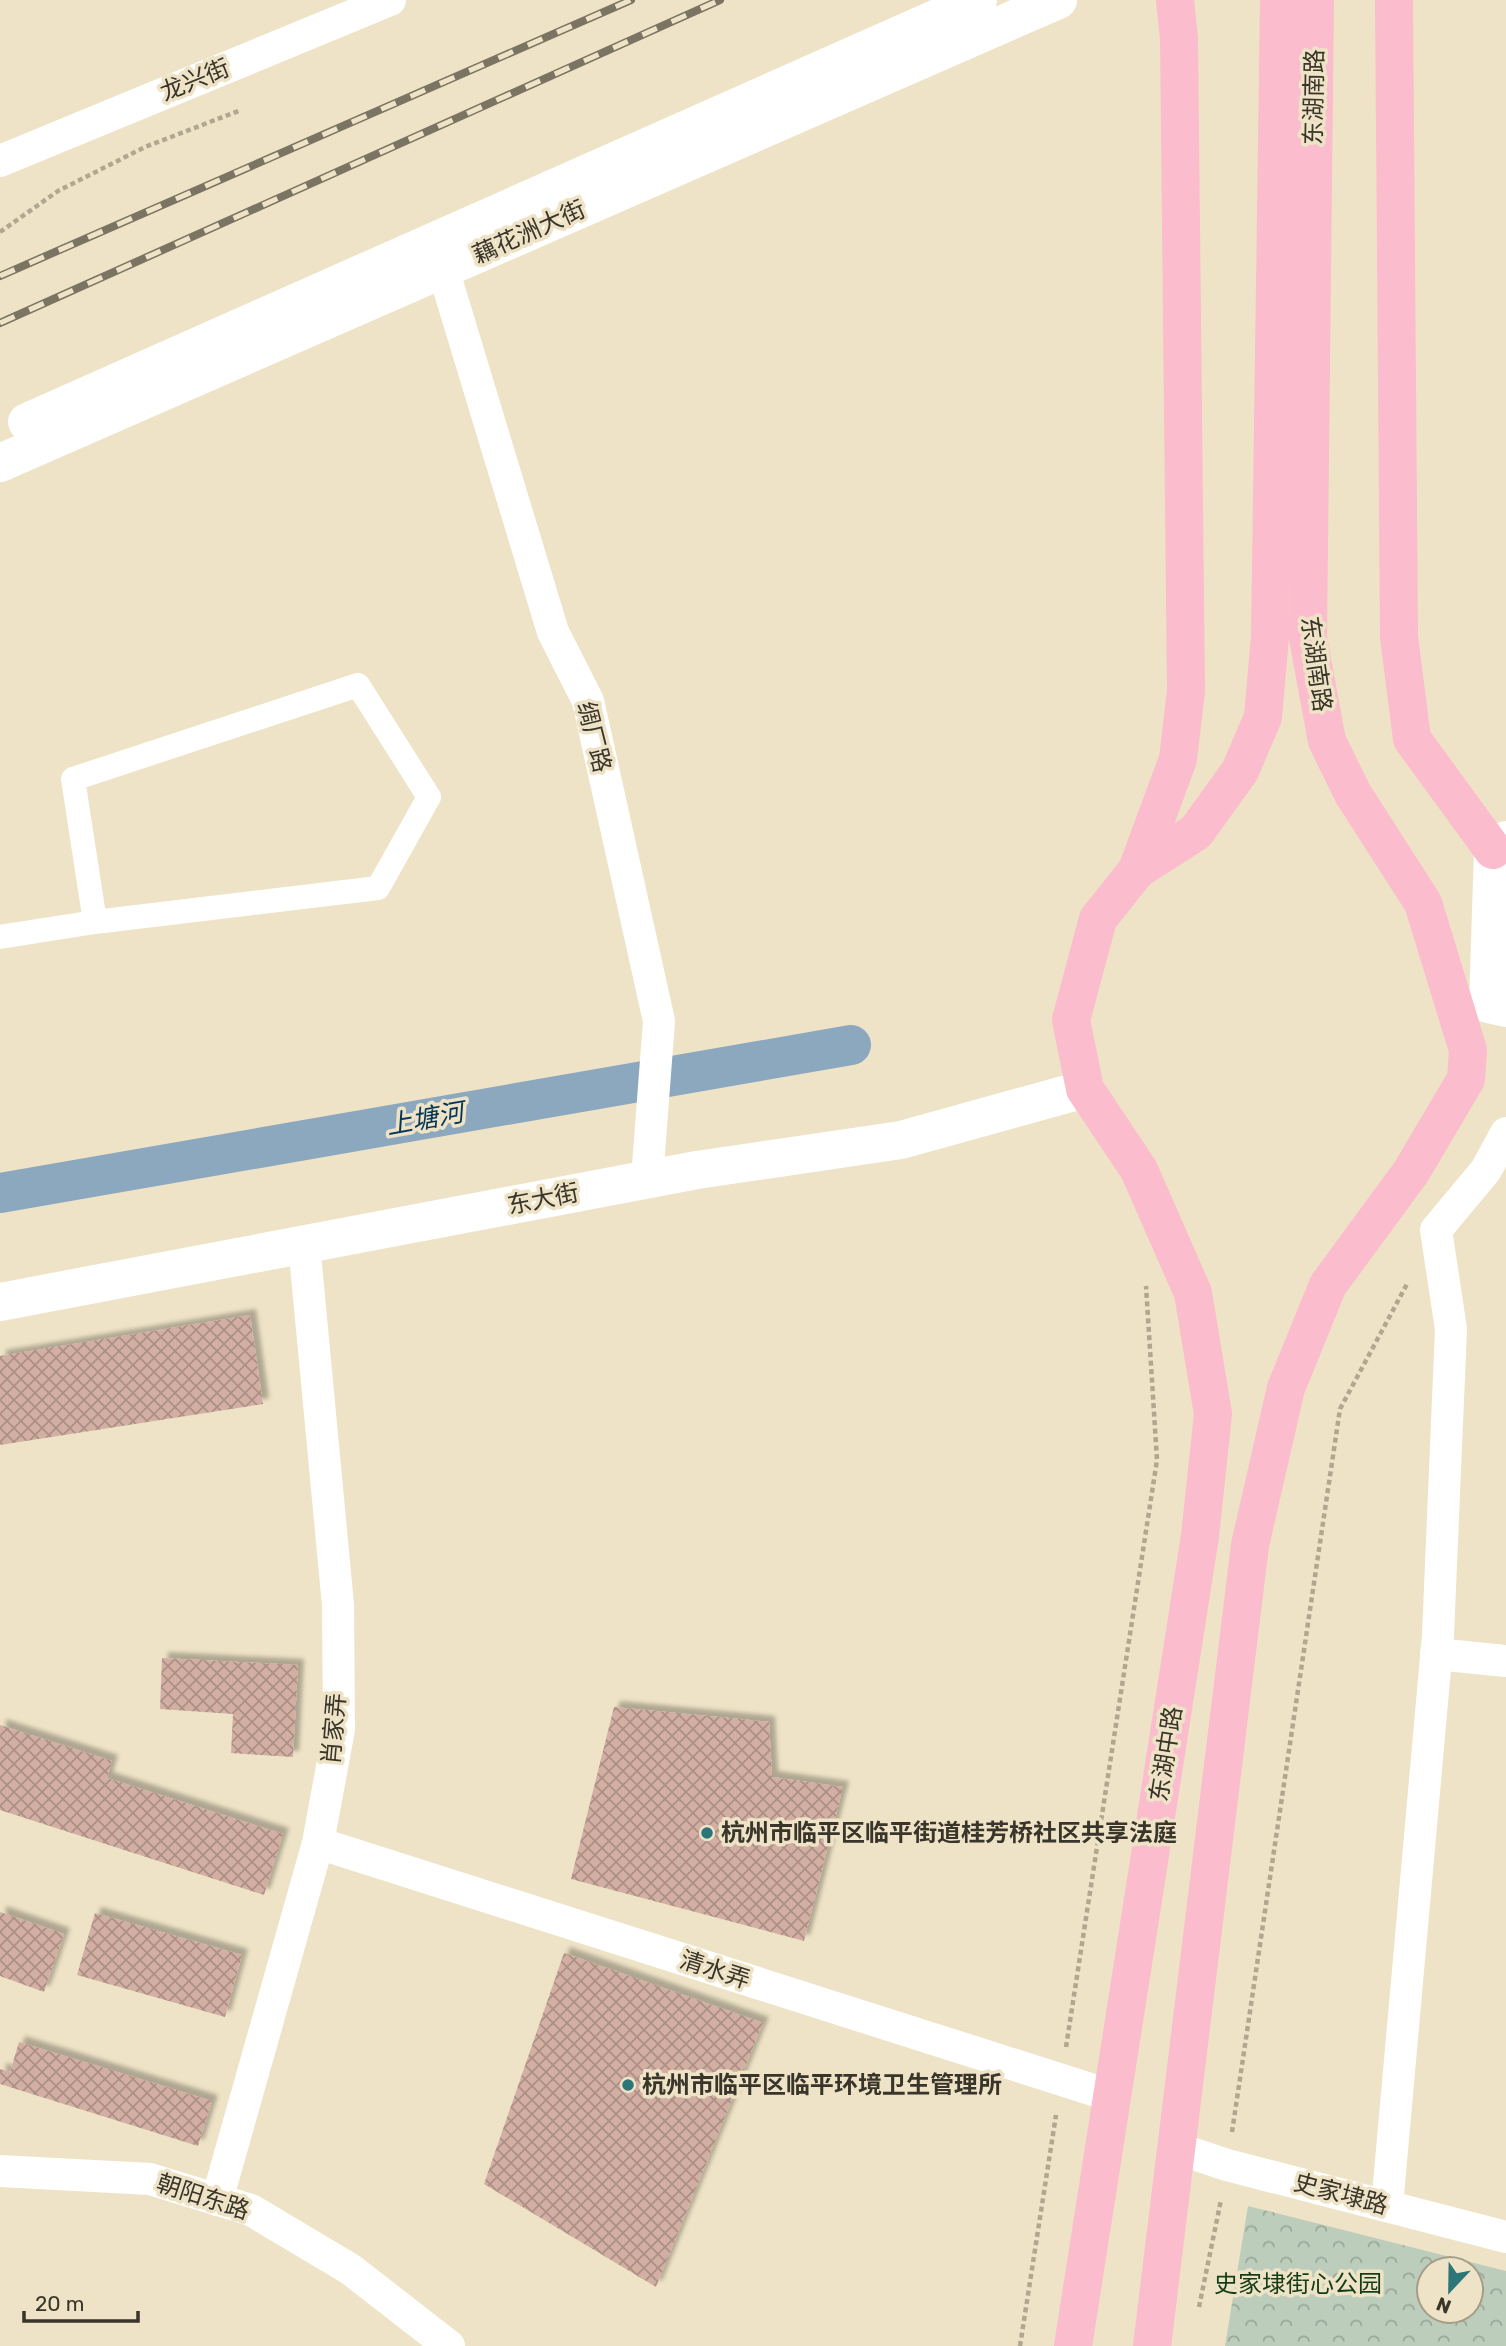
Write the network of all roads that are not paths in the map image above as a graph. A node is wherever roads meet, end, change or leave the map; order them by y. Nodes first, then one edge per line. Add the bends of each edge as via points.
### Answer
1 (390, 0) edge
2 (978, 0) edge
3 (1058, 0) edge
4 (1175, 0) edge
5 (1279, 0) edge
6 (1315, 0) edge
7 (1394, 0) edge
8 (0, 161) edge
9 (443, 269) junction
10 (0, 434) edge
11 (0, 463) edge
12 (1500, 845) edge
13 (1137, 870) junction
14 (95, 922) junction
15 (0, 937) edge
16 (1483, 1008) edge
17 (1084, 1089) junction
18 (1506, 1133) edge
19 (647, 1180) junction
20 (304, 1244) junction
21 (0, 1302) edge
22 (1436, 1654) junction
23 (1506, 1661) edge
24 (318, 1843) junction
25 (1112, 2096) junction
26 (1176, 2148) junction
27 (0, 2171) edge
28 (217, 2200) junction
29 (1387, 2206) junction
30 (1506, 2237) edge
31 (449, 2346) edge
32 (1073, 2346) edge
33 (1152, 2346) edge

1 - 8 street, 龙兴街
2 - 10 main road, 藕花洲大街
3 - 9 main road, 藕花洲大街
4 - 13 main road via 1186,691 1178,759
5 - 13 main road, 东湖南路 via 1270,637 1263,717 1240,771 1196,832
6 - 16 main road, 东湖南路 via 1308,638 1327,741 1353,794
7 - 12 main road via 1399,637 1412,739
9 - 11 main road, 藕花洲大街
9 - 19 street, 绸厂路 via 553,632 588,701 659,1021
12 - 16 main road
13 - 17 main road via 1098,919 1071,1020
14 - 14 street via 378,888 429,797 358,685 73,779
14 - 15 street
16 - 26 main road, 东湖南路 via 1468,1050 1466,1079 1411,1172 1328,1285 1286,1388 1250,1545
17 - 19 main road, 东大街 via 901,1140
17 - 25 main road, 东湖中路 via 1139,1170 1193,1293 1213,1414 1200,1536
18 - 22 street via 1486,1170 1436,1230 1451,1329
19 - 20 main road, 东大街
20 - 21 main road, 东大街
20 - 24 street, 肖家弄 via 338,1605 339,1729
22 - 23 street
22 - 29 street
24 - 25 street, 清水弄
24 - 28 street, 肖家弄
25 - 32 main road, 东湖中路
26 - 29 street, 史家埭路
26 - 33 main road
27 - 28 street, 朝阳东路 via 150,2179
28 - 31 street, 朝阳东路 via 251,2210 350,2269
29 - 30 street, 史家埭路

